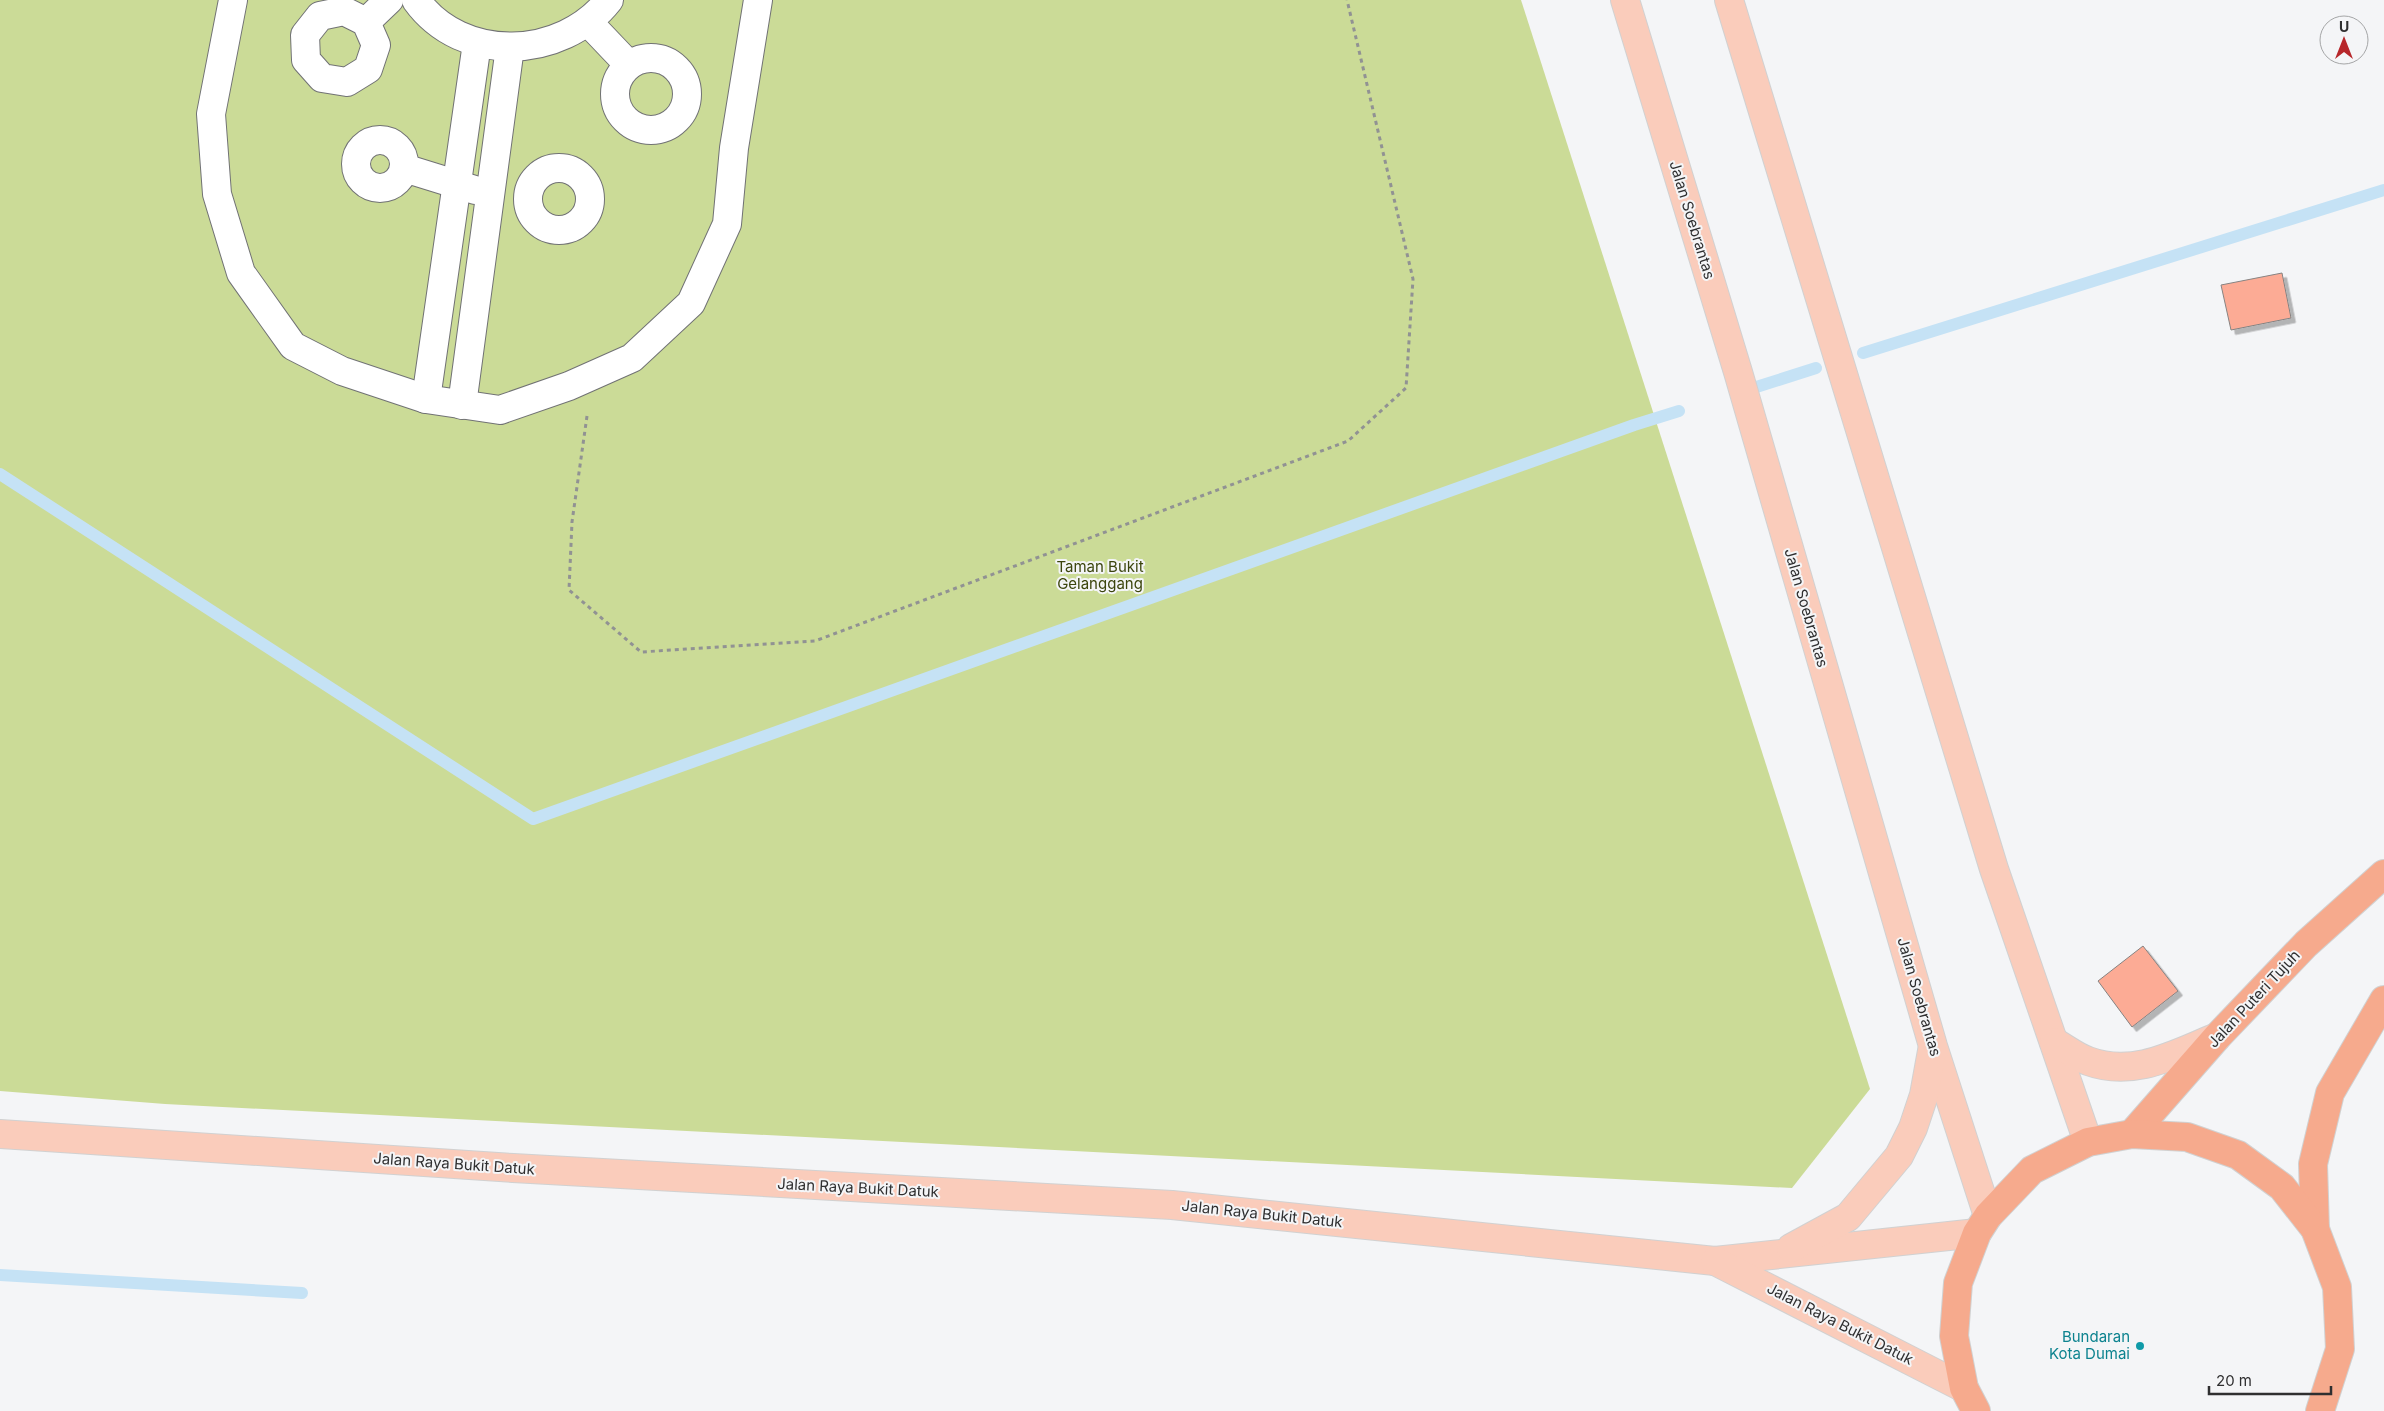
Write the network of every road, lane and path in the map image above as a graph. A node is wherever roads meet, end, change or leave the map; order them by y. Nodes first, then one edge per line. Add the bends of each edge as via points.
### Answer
1 (233, 0) edge
2 (389, 0) edge
3 (416, 0) edge
4 (609, 0) edge
5 (758, 0) edge
6 (1347, 0) edge
7 (1625, 0) edge
8 (1728, 0) edge
9 (366, 22) dead end
10 (588, 22) junction
11 (477, 43) junction
12 (510, 47) junction
13 (629, 64) dead end
14 (404, 168) dead end
15 (456, 186) junction
16 (491, 193) junction
17 (529, 195) dead end
18 (593, 376) junction
19 (426, 399) junction
20 (462, 405) junction
21 (2384, 874) edge
22 (2384, 1000) edge
23 (2217, 1037) junction
24 (2054, 1042) junction
25 (1933, 1046) junction
26 (0, 1134) edge
27 (2132, 1134) junction
28 (2088, 1142) junction
29 (1983, 1224) junction
30 (2315, 1230) junction
31 (1781, 1253) junction
32 (1715, 1261) junction
33 (1970, 1400) edge
34 (2320, 1411) edge

1 - 19 lane via 212,114 217,194 241,273 293,346 342,371
2 - 9 lane
3 - 11 lane via 446,28
4 - 10 lane
5 - 18 lane via 734,148 727,224 690,302 632,358
6 - 18 path via 1413,279 1406,388 1348,441 815,640 641,652 569,590 572,522
7 - 25 main road, Jalan Soebrantas via 1738,372
8 - 24 main road via 1994,869
10 - 12 lane via 562,37 533,46
10 - 13 lane
11 - 12 lane
11 - 15 lane
12 - 16 lane
14 - 15 lane
15 - 16 lane
15 - 19 lane
16 - 17 lane
16 - 20 lane
18 - 20 lane via 500,410
19 - 20 lane
21 - 23 highway, Jalan Puteri Tujuh via 2306,944
22 - 30 highway via 2330,1094 2313,1164
23 - 24 main road via 2172,1057 2140,1066 2110,1066 2087,1061
23 - 27 highway, Jalan Puteri Tujuh
24 - 28 main road
25 - 29 main road, Jalan Soebrantas
25 - 31 main road via 1924,1095 1899,1156 1848,1217
26 - 32 main road, Jalan Raya Bukit Datuk via 522,1169 1172,1205
27 - 28 highway
27 - 30 highway via 2186,1137 2238,1155 2282,1187
28 - 29 highway via 2032,1170
29 - 31 main road, Jalan Raya Bukit Datuk
29 - 33 highway via 1957,1291 1954,1336
30 - 34 highway via 2337,1287 2340,1348
31 - 32 main road, Jalan Raya Bukit Datuk
32 - 33 main road, Jalan Raya Bukit Datuk

